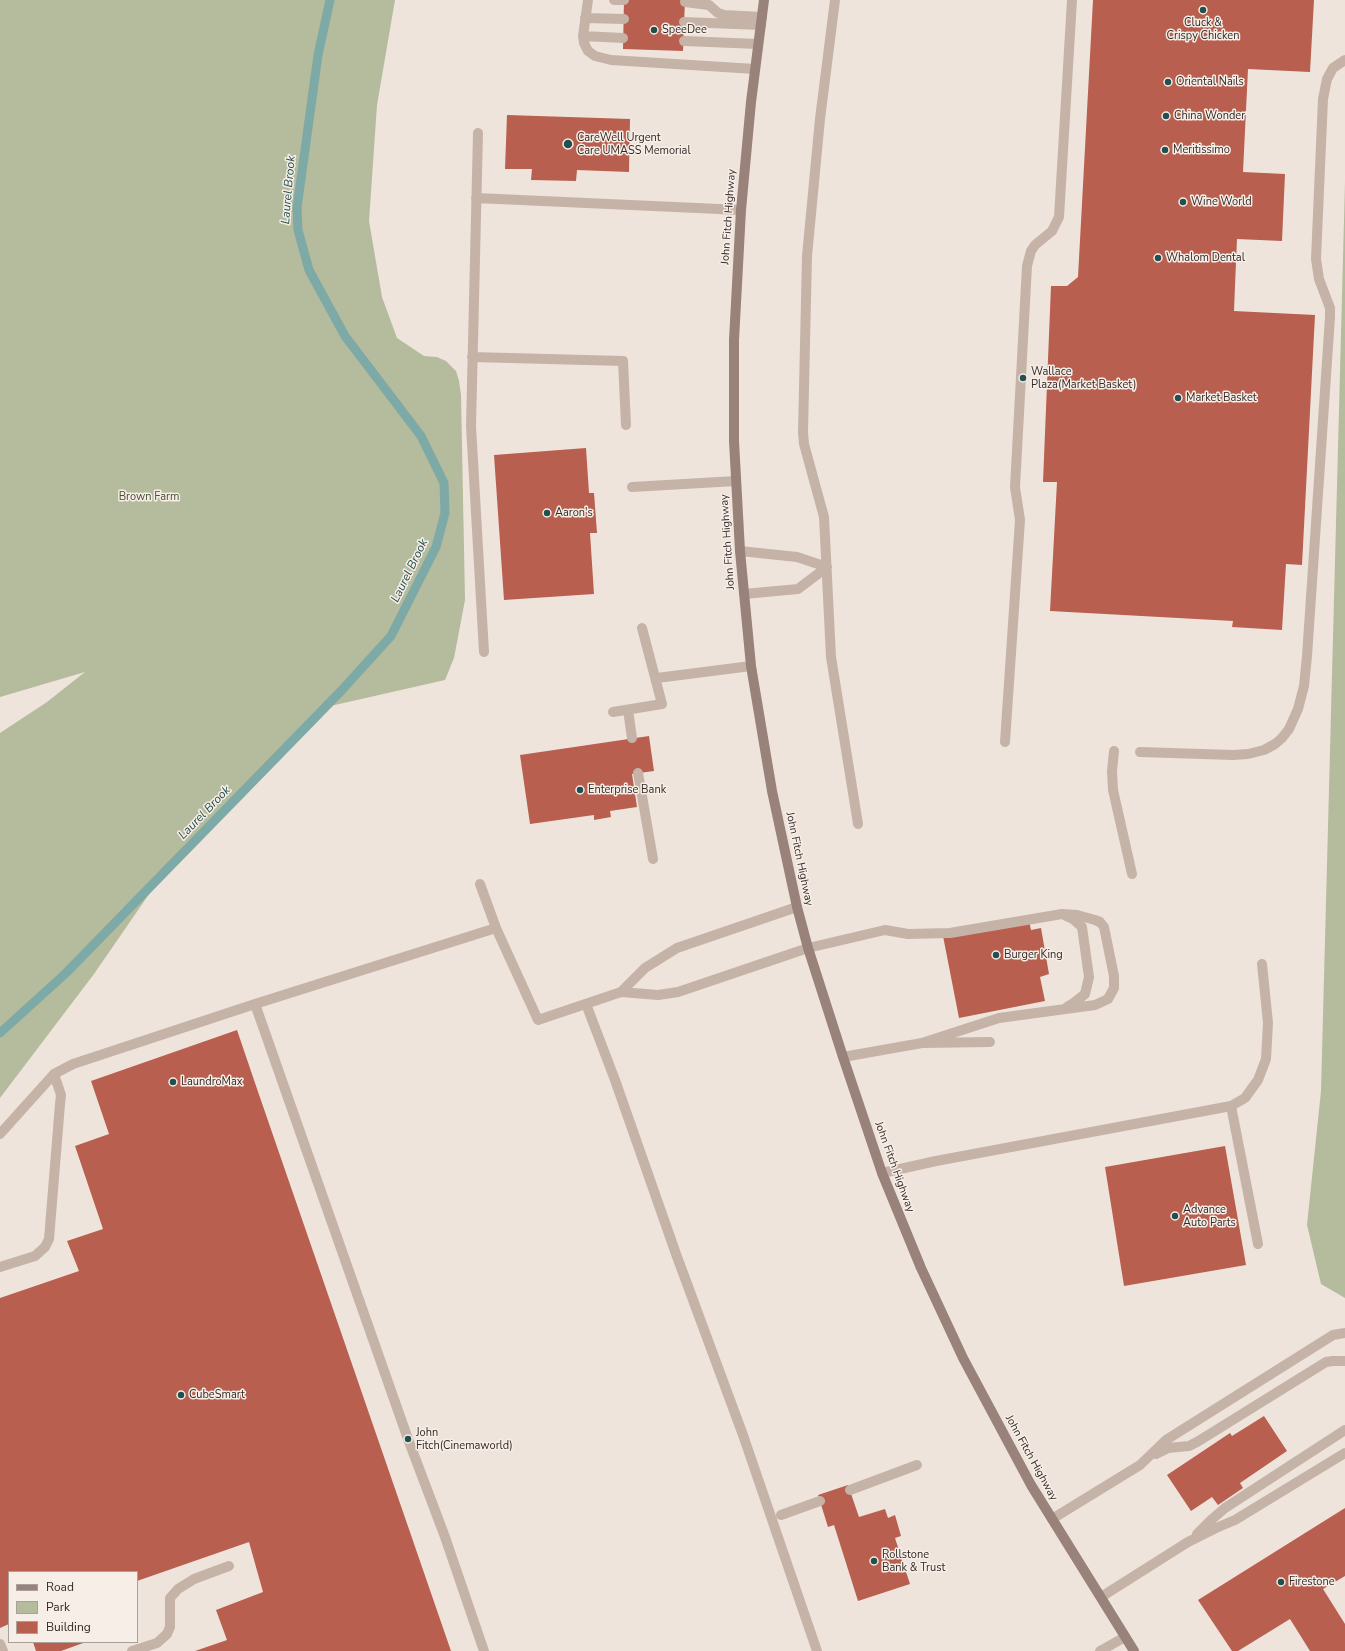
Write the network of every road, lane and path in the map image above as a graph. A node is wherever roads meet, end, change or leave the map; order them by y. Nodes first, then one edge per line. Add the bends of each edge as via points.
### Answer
1 (588, 0) edge
2 (614, 0) edge
3 (624, 0) edge
4 (764, 0) edge
5 (835, 0) edge
6 (1072, 0) edge
7 (685, 2) dead end
8 (586, 18) junction
9 (624, 19) dead end
10 (761, 21) junction
11 (684, 22) dead end
12 (583, 36) junction
13 (623, 38) dead end
14 (684, 41) dead end
15 (758, 44) junction
16 (1345, 60) edge
17 (755, 69) junction
18 (478, 133) dead end
19 (476, 198) junction
20 (741, 210) junction
21 (472, 357) junction
22 (626, 425) dead end
23 (736, 481) junction
24 (632, 488) dead end
25 (740, 551) junction
26 (827, 567) junction
27 (744, 594) junction
28 (642, 628) dead end
29 (484, 652) dead end
30 (750, 666) junction
31 (656, 678) junction
32 (628, 710) junction
33 (612, 712) dead end
34 (632, 738) dead end
35 (1005, 742) dead end
36 (1114, 751) dead end
37 (1140, 752) dead end
38 (638, 773) dead end
39 (858, 824) dead end
40 (653, 859) dead end
41 (1132, 874) dead end
42 (480, 884) dead end
43 (798, 907) junction
44 (1056, 914) junction
45 (496, 928) junction
46 (808, 948) junction
47 (1262, 964) dead end
48 (621, 992) junction
49 (255, 1004) junction
50 (586, 1004) junction
51 (1060, 1010) junction
52 (990, 1042) dead end
53 (922, 1043) junction
54 (843, 1057) junction
55 (54, 1074) junction
56 (1231, 1106) junction
57 (0, 1134) edge
58 (882, 1173) junction
59 (1258, 1244) dead end
60 (0, 1267) edge
61 (1345, 1333) edge
62 (1345, 1361) edge
63 (1345, 1430) edge
64 (1345, 1453) edge
65 (1146, 1461) junction
66 (916, 1465) dead end
67 (850, 1490) dead end
68 (820, 1501) dead end
69 (780, 1515) dead end
70 (1052, 1519) junction
71 (1188, 1542) junction
72 (229, 1566) dead end
73 (1101, 1597) junction
74 (1125, 1637) junction
75 (0, 1644) edge
76 (3, 1651) edge
77 (132, 1651) edge
78 (484, 1651) edge
79 (817, 1651) edge
80 (1100, 1651) edge
81 (1134, 1651) edge

1 - 8 lane
2 - 3 lane
4 - 10 main road, John Fitch Highway
5 - 26 lane via 807,256 803,411 804,444 824,517
6 - 35 lane via 1059,217 1052,231 1031,251 1027,266 1015,487 1020,520
7 - 10 lane via 709,4 724,15
8 - 9 lane
8 - 12 lane
10 - 11 lane
10 - 15 main road, John Fitch Highway
12 - 13 lane
12 - 17 lane via 588,51 601,58
14 - 15 lane
15 - 17 main road, John Fitch Highway
16 - 37 lane via 1333,68 1327,79 1323,99 1316,259 1319,279 1330,308 1330,317 1307,656 1304,686 1298,709 1282,738 1264,750 1233,755
17 - 20 main road, John Fitch Highway
18 - 19 lane
19 - 20 lane
19 - 21 lane
20 - 23 main road, John Fitch Highway via 734,340
21 - 22 lane via 623,361
21 - 29 lane via 471,426
23 - 24 lane
23 - 25 main road, John Fitch Highway
25 - 26 lane via 797,557
25 - 27 main road, John Fitch Highway
26 - 27 lane via 798,589
26 - 39 lane via 831,658
27 - 30 main road, John Fitch Highway
28 - 31 lane
30 - 31 lane
30 - 43 main road, John Fitch Highway via 772,791
31 - 32 lane via 662,704
32 - 33 lane
32 - 34 lane
36 - 41 lane via 1113,790
38 - 40 lane
42 - 45 lane
43 - 46 main road, John Fitch Highway
43 - 48 lane via 677,948 645,968
44 - 46 lane via 950,933 908,934 885,930
44 - 51 lane via 1073,919 1082,927 1089,977 1085,994
44 - 51 lane via 1077,915 1100,922 1104,927 1114,982 1108,999
45 - 49 lane
45 - 50 lane via 538,1020
46 - 48 lane via 678,992 658,995
46 - 54 main road, John Fitch Highway
47 - 56 lane via 1268,1023 1266,1059 1258,1080 1245,1098
48 - 50 lane
49 - 55 lane via 73,1064
49 - 78 lane
50 - 79 lane via 740,1428
51 - 53 lane via 998,1018
52 - 53 lane
53 - 54 lane
54 - 58 main road, John Fitch Highway
55 - 57 lane
55 - 60 lane via 61,1100 49,1239 35,1256
56 - 58 lane
56 - 59 lane
58 - 70 main road, John Fitch Highway via 921,1268 963,1358
61 - 65 lane via 1333,1335 1166,1440
62 - 65 lane via 1326,1362 1197,1442 1189,1446 1168,1448
63 - 71 lane via 1226,1508
64 - 71 lane via 1235,1520
65 - 70 lane
66 - 67 lane
68 - 69 lane
70 - 73 main road, John Fitch Highway
71 - 73 lane
72 - 77 lane via 194,1579 178,1589 170,1598 170,1627 167,1634 157,1643
73 - 74 main road, John Fitch Highway
74 - 80 lane
74 - 81 main road, John Fitch Highway
75 - 76 lane

